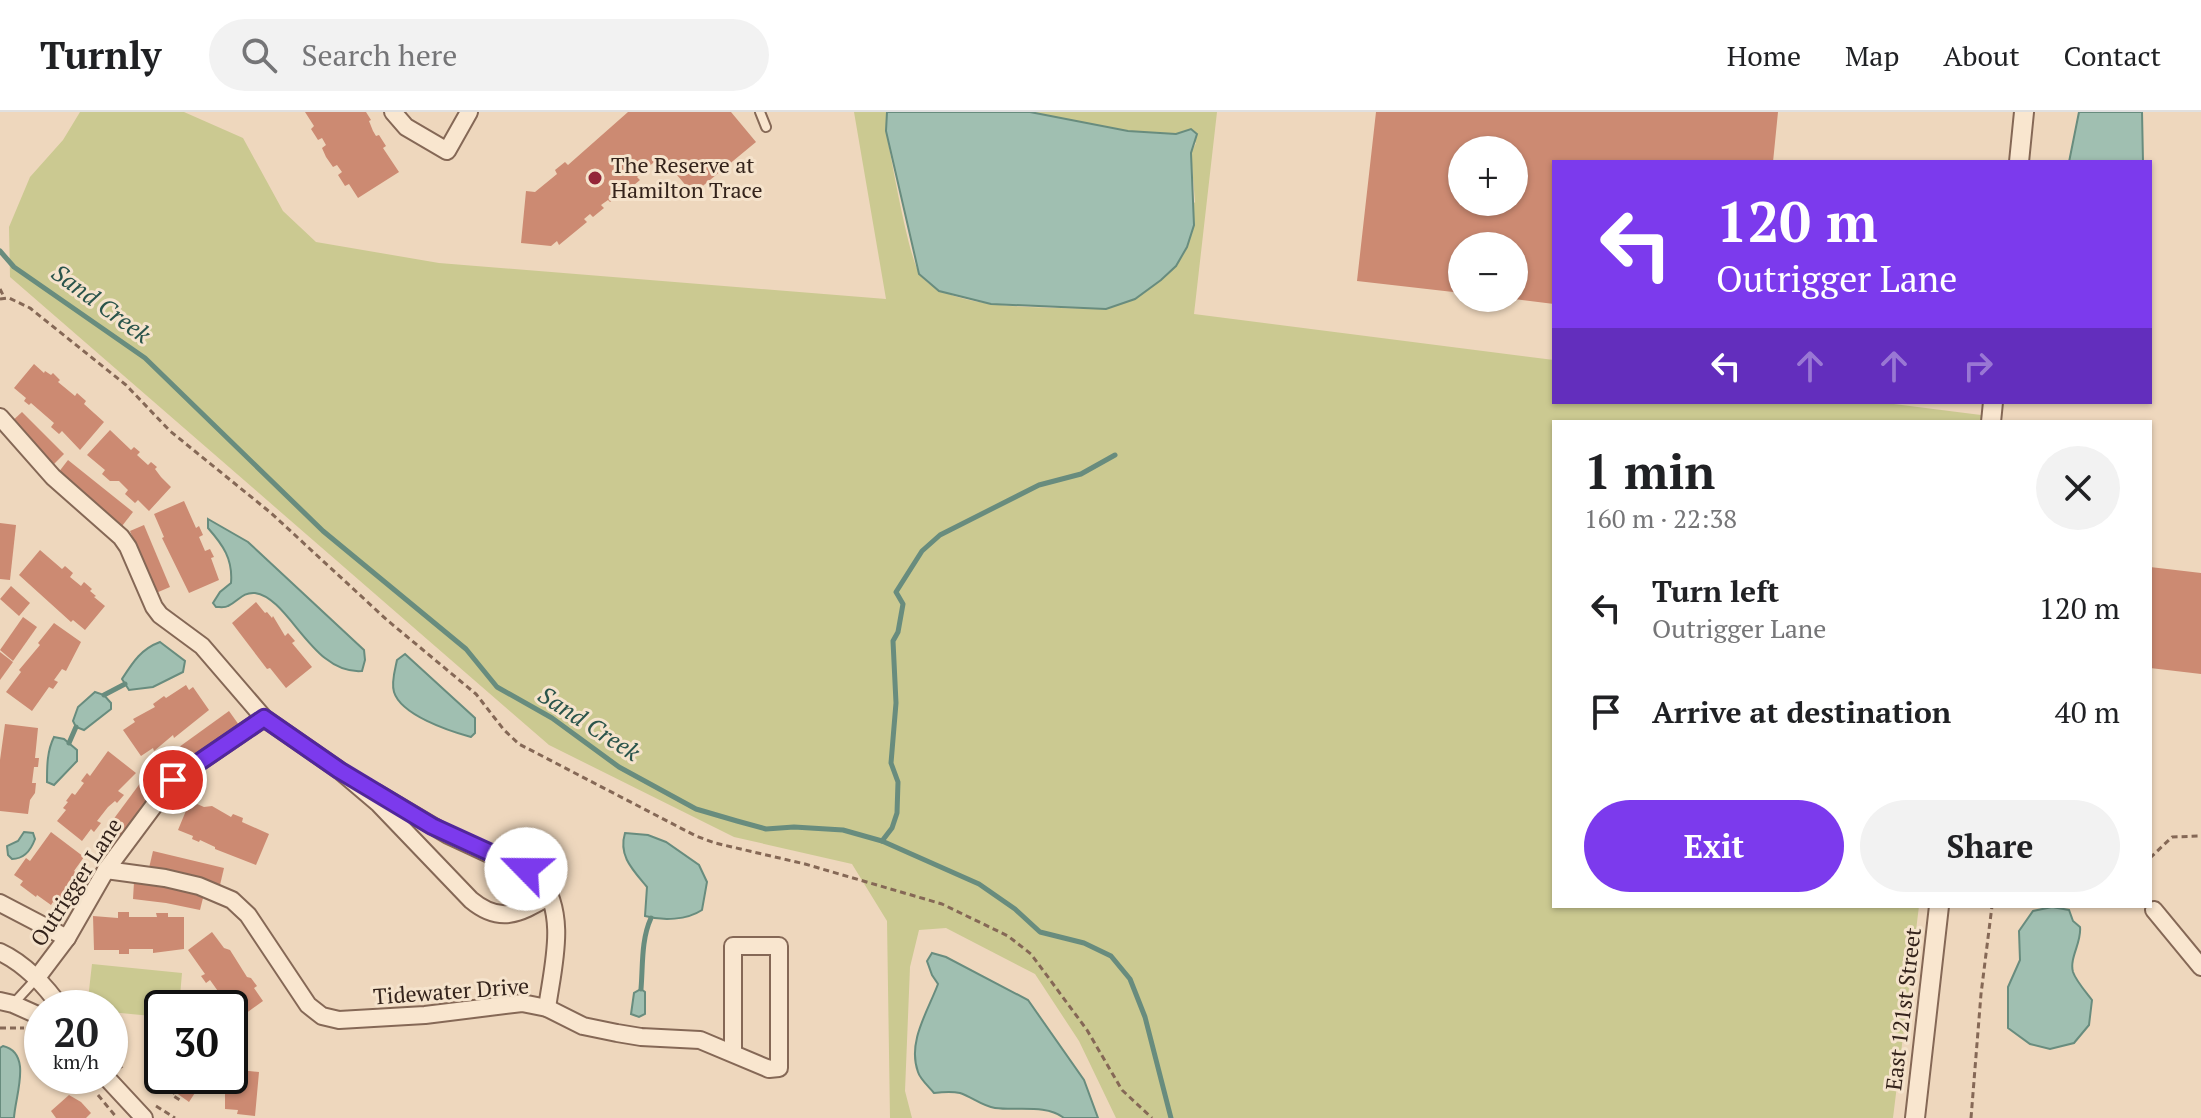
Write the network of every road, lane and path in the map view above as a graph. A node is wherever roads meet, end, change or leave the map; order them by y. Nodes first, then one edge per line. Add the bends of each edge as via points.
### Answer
1 (393, 112) edge
2 (469, 112) edge
3 (760, 112) edge
4 (2024, 112) edge
5 (766, 127) dead end
6 (2019, 160) edge
7 (0, 289) edge
8 (2, 298) edge
9 (0, 417) edge
10 (264, 718) junction
11 (339, 770) junction
12 (2201, 836) edge
13 (2152, 856) edge
14 (106, 870) junction
15 (550, 896) junction
16 (0, 903) edge
17 (1939, 908) edge
18 (1992, 908) edge
19 (2154, 910) dead end
20 (67, 938) junction
21 (0, 952) edge
22 (2201, 967) edge
23 (36, 979) junction
24 (45, 990) edge
25 (7, 1003) edge
26 (547, 1008) junction
27 (24, 1015) edge
28 (24, 1025) edge
29 (0, 1028) edge
30 (733, 1053) junction
31 (119, 1094) edge
32 (173, 1094) edge
33 (180, 1100) dead end
34 (144, 1118) edge
35 (1152, 1118) edge
36 (1915, 1118) edge
37 (1971, 1118) edge

1 - 2 street via 406,127 447,151
3 - 5 lane
4 - 6 street
7 - 8 path
8 - 35 path via 30,308 126,385 170,431 476,694 504,730 530,751 696,836 942,904 1008,936 1031,954 1087,1030 1122,1090
9 - 10 street via 53,477 121,537 154,607 202,646
10 - 11 street
10 - 14 street, Outrigger Lane via 173,780
11 - 15 street via 448,835 539,877
11 - 15 street via 483,910 505,916
12 - 13 path via 2172,837
14 - 20 street, Outrigger Lane
14 - 26 street, Tidewater Drive via 176,880 232,900 248,915 308,1005 322,1016 396,1018 522,1003
15 - 26 street via 557,922
16 - 20 street
17 - 36 street, East 121st Street
18 - 37 path
19 - 22 street
20 - 23 street, Outrigger Lane
21 - 23 street
23 - 24 street
23 - 25 lane
25 - 27 street
26 - 30 street, Tidewater Drive via 583,1026 641,1037 700,1040
28 - 29 path
30 - 30 street, Tidewater Drive via 733,946 779,946 779,1068 762,1067
31 - 34 street
32 - 33 path

